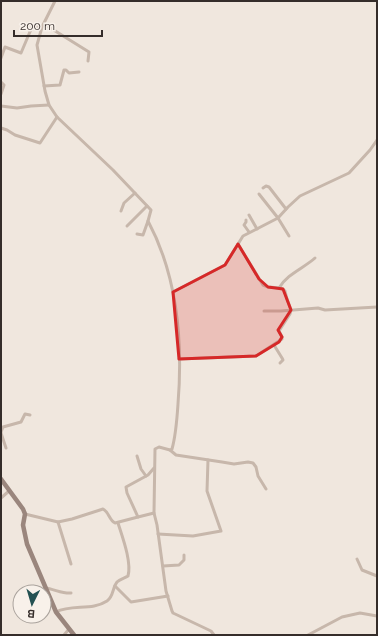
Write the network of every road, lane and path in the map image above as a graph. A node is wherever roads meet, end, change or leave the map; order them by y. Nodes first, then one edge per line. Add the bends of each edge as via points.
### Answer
1 (55, 1) edge
2 (43, 26) junction
3 (1, 58) edge
4 (88, 61) dead end
5 (79, 72) dead end
6 (1, 82) edge
7 (44, 86) junction
8 (1, 94) edge
9 (49, 105) junction
10 (1, 106) edge
11 (57, 117) junction
12 (1, 128) edge
13 (377, 140) edge
14 (263, 188) dead end
15 (135, 193) junction
16 (259, 194) dead end
17 (147, 206) junction
18 (286, 209) junction
19 (121, 211) dead end
20 (249, 215) dead end
21 (278, 218) junction
22 (246, 220) dead end
23 (148, 221) junction
24 (126, 226) dead end
25 (257, 228) junction
26 (249, 232) junction
27 (137, 234) dead end
28 (289, 236) dead end
29 (238, 244) junction
30 (315, 258) dead end
31 (279, 288) junction
32 (173, 292) junction
33 (377, 307) edge
34 (291, 310) junction
35 (264, 311) dead end
36 (274, 345) junction
37 (179, 359) junction
38 (280, 363) dead end
39 (30, 415) dead end
40 (1, 432) edge
41 (6, 448) dead end
42 (170, 450) junction
43 (136, 456) dead end
44 (208, 460) junction
45 (155, 467) junction
46 (146, 476) junction
47 (1, 479) edge
48 (266, 489) dead end
49 (9, 491) junction
50 (1, 498) edge
51 (154, 513) junction
52 (25, 514) junction
53 (138, 517) junction
54 (58, 522) junction
55 (118, 523) junction
56 (158, 534) junction
57 (184, 555) dead end
58 (357, 559) dead end
59 (71, 564) dead end
60 (163, 566) junction
61 (377, 576) edge
62 (43, 584) edge
63 (115, 586) junction
64 (52, 589) edge
65 (71, 593) dead end
66 (168, 596) junction
67 (52, 603) edge
68 (56, 612) junction
69 (377, 616) edge
70 (69, 629) junction
71 (64, 635) edge
72 (74, 635) edge
73 (214, 635) edge
74 (308, 635) edge

1 - 2 street
2 - 3 street via 32,27 21,53 5,47
2 - 4 street via 89,52
2 - 7 street via 37,45
5 - 7 street via 69,73 64,70 60,85
6 - 8 street via 4,85
7 - 9 street
9 - 10 street via 17,108
9 - 11 street
11 - 12 street via 40,143
11 - 15 street
13 - 18 street via 349,173 303,194
14 - 18 street via 269,187
15 - 17 street
15 - 19 street via 124,203
16 - 21 street
17 - 23 street via 151,210
17 - 24 street
18 - 21 street
20 - 25 street
21 - 25 street
21 - 28 street
22 - 26 street via 244,225
23 - 27 street via 143,235
23 - 32 street via 160,245
25 - 26 street
26 - 29 street
29 - 31 street via 263,285
29 - 32 street via 225,265
30 - 31 street via 287,277
31 - 34 street via 285,291
32 - 37 street via 178,316
33 - 34 street
34 - 35 street
34 - 36 street via 279,332 282,339
36 - 37 street via 254,356
36 - 38 street via 282,358
37 - 42 street via 179,391 173,446
39 - 40 street via 25,414 21,422 4,427
40 - 41 street
42 - 44 street via 176,455
42 - 45 street via 156,447
43 - 46 street
44 - 48 street via 234,464 254,463
44 - 56 street via 208,491 221,531 193,536
45 - 46 street
45 - 51 street
46 - 53 street via 126,487
47 - 49 street
49 - 50 street
49 - 52 street
51 - 53 street
51 - 56 street
52 - 54 street
52 - 62 street via 24,537
53 - 55 street
54 - 55 street via 103,509 113,522
54 - 59 street
55 - 63 street via 129,571 128,576
56 - 60 street
57 - 60 street via 184,560 179,565
58 - 61 street via 362,570
60 - 66 street
63 - 66 street via 131,602
63 - 68 street via 111,598 105,602 95,606 69,607
64 - 65 street
66 - 73 street via 173,613 209,630
67 - 68 street
68 - 70 street
69 - 74 street via 360,613 342,617
70 - 71 street
70 - 72 street

